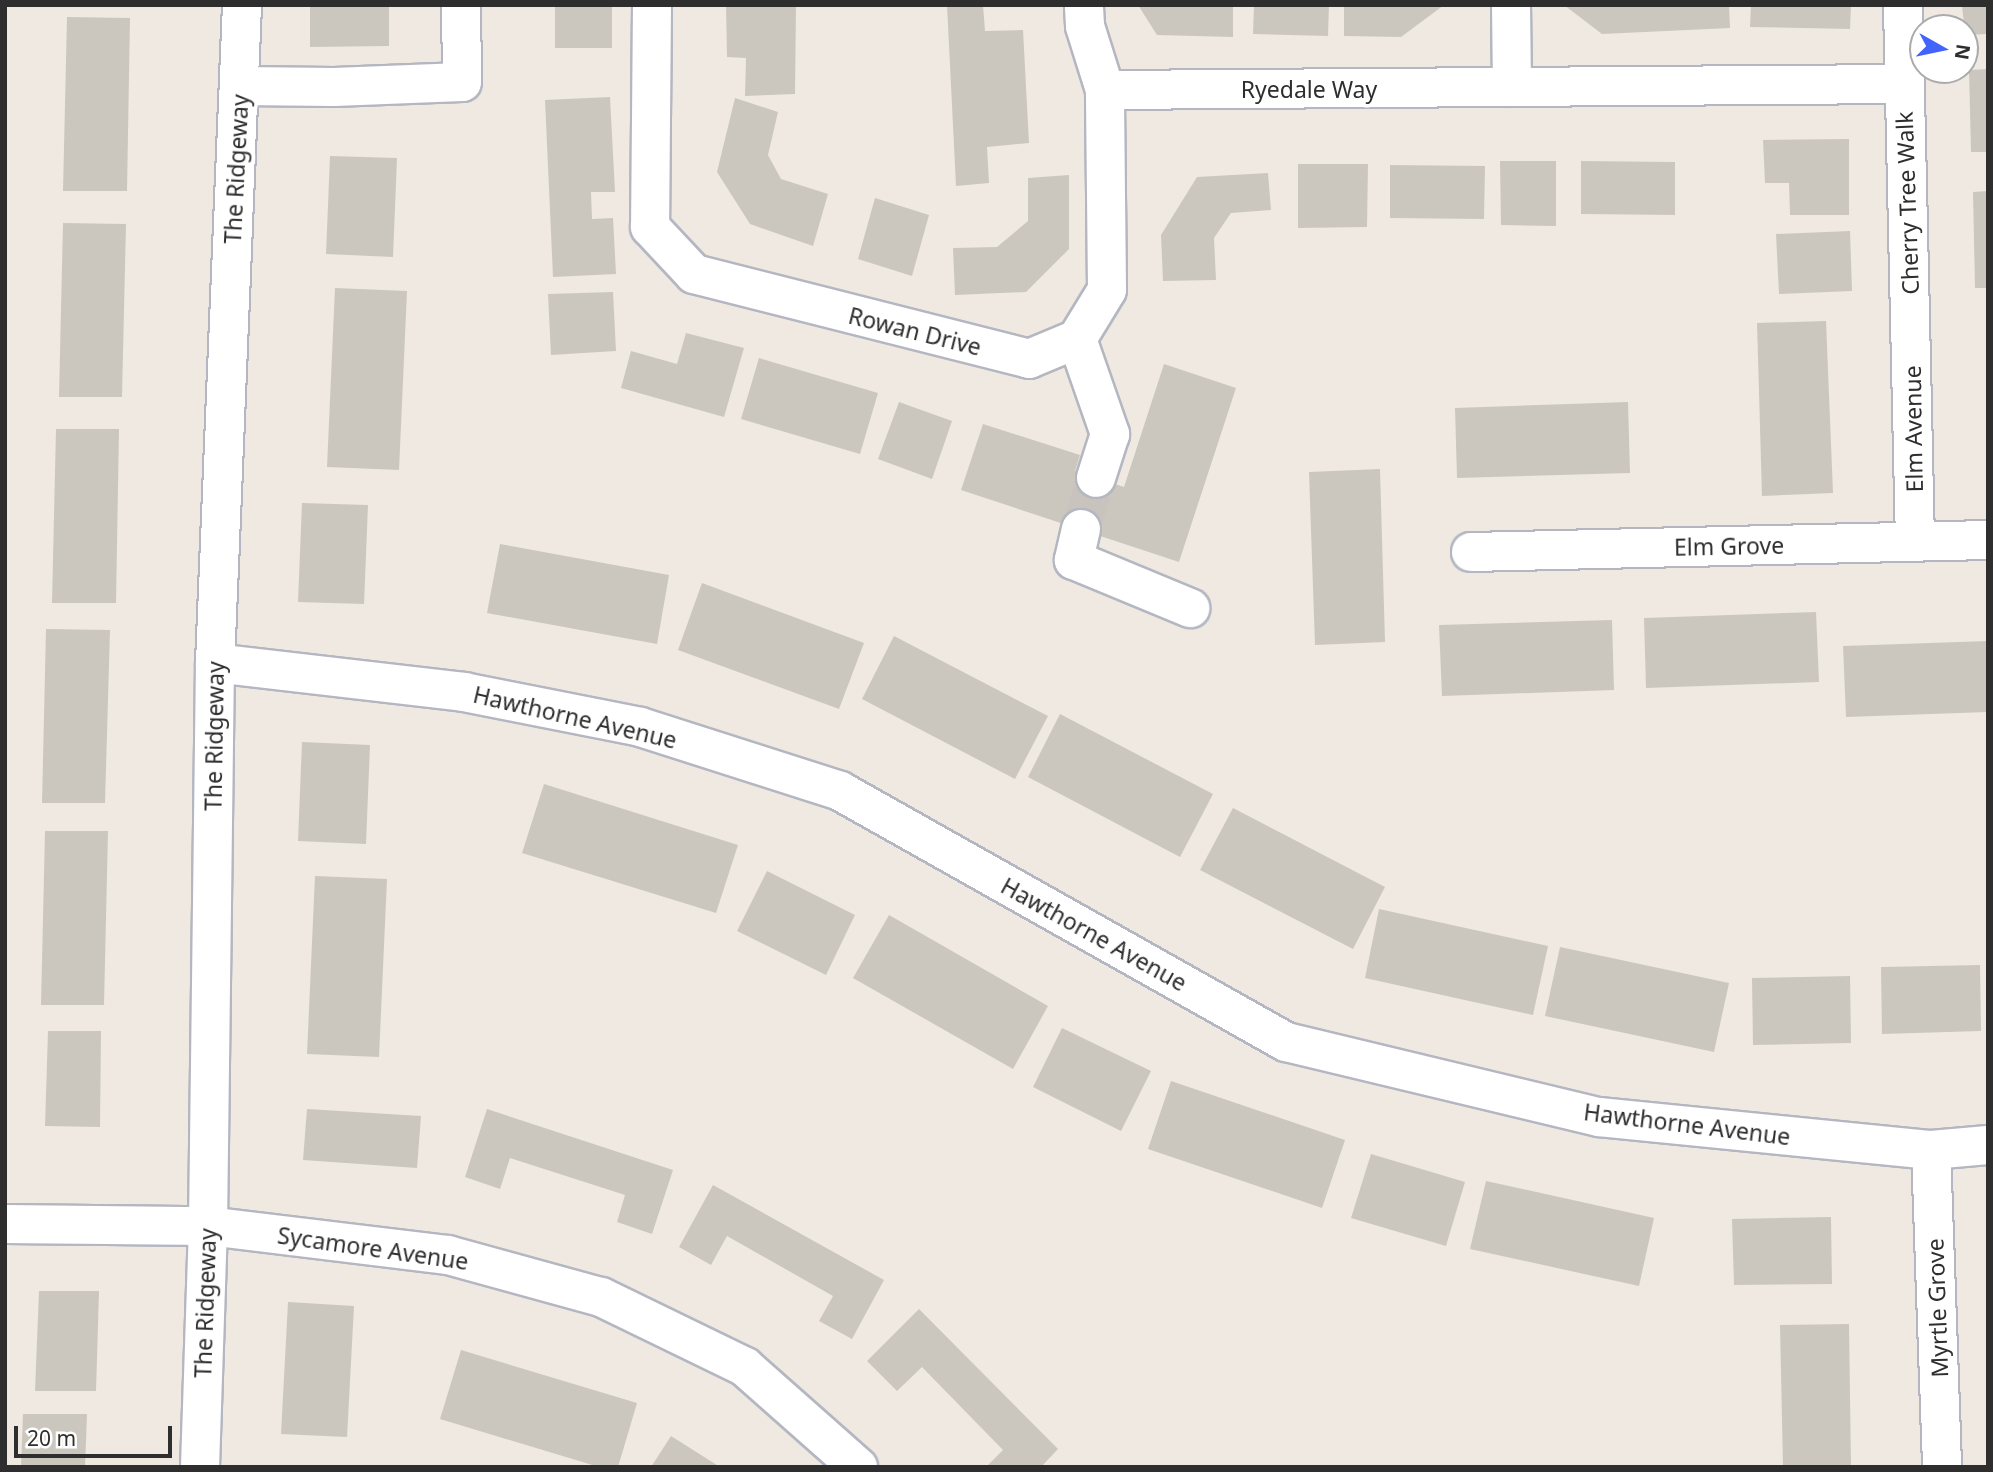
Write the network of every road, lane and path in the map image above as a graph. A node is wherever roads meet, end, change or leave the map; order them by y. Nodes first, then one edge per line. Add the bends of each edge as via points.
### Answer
1 (242, 5) edge
2 (461, 5) edge
3 (652, 5) edge
4 (1084, 5) edge
5 (1511, 5) edge
6 (1903, 5) edge
7 (1904, 84) junction
8 (240, 86) junction
9 (1512, 87) junction
10 (1105, 90) junction
11 (1911, 316) joint
12 (1077, 340) junction
13 (1097, 478) tunnel mouth
14 (1081, 529) tunnel mouth
15 (1988, 540) edge
16 (1915, 541) junction
17 (1471, 552) dead end
18 (1191, 608) dead end
19 (215, 663) junction
20 (1988, 1145) edge
21 (1931, 1150) junction
22 (5, 1224) edge
23 (208, 1226) junction
24 (200, 1467) edge
25 (858, 1467) edge
26 (1942, 1467) edge

1 - 8 street, The Ridgeway
2 - 8 street via 462,82
3 - 12 street, Rowan Drive via 650,227 694,274 1029,359
4 - 10 street via 1085,26
5 - 9 street
6 - 7 street, Cherry Tree Walk
7 - 9 street, Ryedale Way
7 - 11 street, Cherry Tree Walk
8 - 19 street, The Ridgeway
9 - 10 street, Ryedale Way
10 - 12 street via 1107,290
11 - 16 street, Elm Avenue
12 - 13 street via 1110,434
14 - 18 street via 1074,560
15 - 16 street, Elm Grove
16 - 17 street, Elm Grove
19 - 21 street, Hawthorne Avenue via 464,692 640,727 840,791 1286,1042 1599,1117
19 - 23 street, The Ridgeway
20 - 21 street, Hawthorne Avenue
21 - 26 street, Myrtle Grove
22 - 23 street, Sycamore Avenue
23 - 24 street, The Ridgeway
23 - 25 street, Sycamore Avenue via 448,1255 601,1297 745,1367

